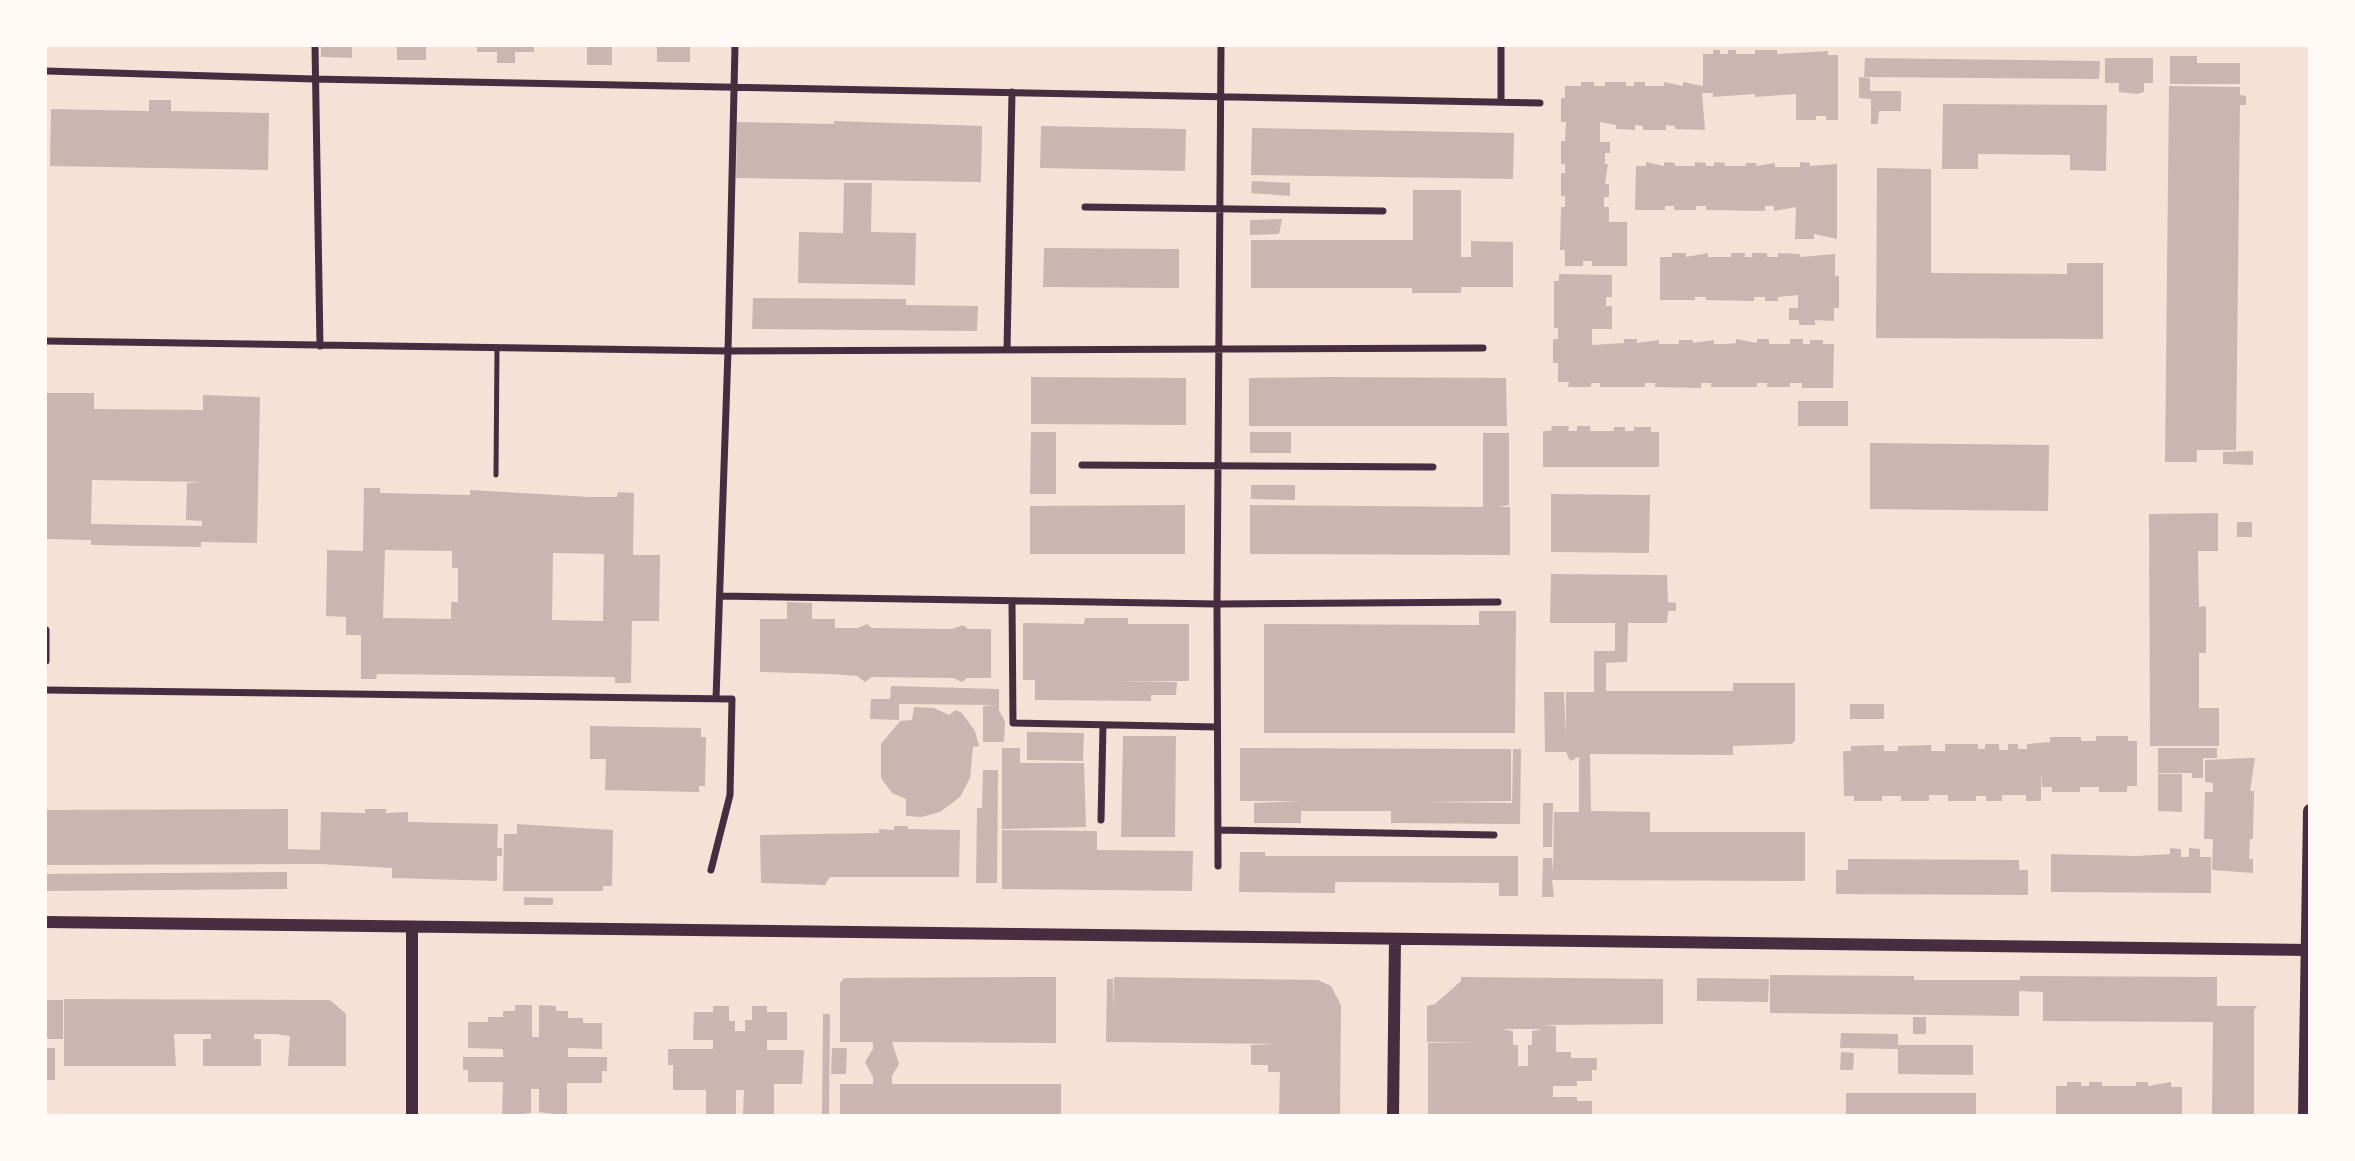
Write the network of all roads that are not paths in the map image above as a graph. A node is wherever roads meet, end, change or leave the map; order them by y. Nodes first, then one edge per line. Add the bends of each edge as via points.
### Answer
1 (315, 46) edge
2 (735, 46) edge
3 (1221, 46) edge
4 (1501, 46) edge
5 (46, 71) edge
6 (313, 79) junction
7 (734, 87) junction
8 (1012, 92) junction
9 (1223, 96) junction
10 (1501, 102) junction
11 (1540, 103) dead end
12 (1085, 208) dead end
13 (1221, 209) junction
14 (1383, 211) dead end
15 (46, 341) edge
16 (320, 346) junction
17 (497, 347) junction
18 (1483, 348) dead end
19 (1007, 349) junction
20 (1219, 349) junction
21 (728, 351) junction
22 (1082, 465) dead end
23 (1218, 466) junction
24 (1433, 467) dead end
25 (496, 475) dead end
26 (720, 596) junction
27 (1012, 601) junction
28 (1498, 602) dead end
29 (1217, 604) junction
30 (46, 630) edge
31 (46, 661) edge
32 (46, 690) edge
33 (716, 699) junction
34 (1103, 725) junction
35 (1217, 727) junction
36 (2309, 811) edge
37 (1101, 820) dead end
38 (1218, 830) junction
39 (1494, 835) dead end
40 (1218, 866) dead end
41 (711, 870) dead end
42 (46, 922) edge
43 (412, 927) junction
44 (1395, 939) junction
45 (2308, 950) edge
46 (412, 1115) edge
47 (1393, 1115) edge
48 (2305, 1115) edge

1 - 6 street
2 - 7 street
3 - 9 street
4 - 10 street
5 - 6 street
6 - 7 street
6 - 16 street
7 - 8 street
7 - 21 street
8 - 9 street
8 - 19 street
9 - 10 street
9 - 13 street
10 - 11 street
12 - 13 street
13 - 14 street
13 - 20 street
15 - 16 street
16 - 17 street
17 - 21 street
17 - 25 lane
18 - 20 street
19 - 20 street
19 - 21 street
20 - 23 street
21 - 26 street
22 - 23 street
23 - 24 street
23 - 29 street
26 - 27 street
26 - 33 street
27 - 29 street
27 - 34 street via 1013,723
28 - 29 street
29 - 35 street
30 - 31 street
32 - 33 street
33 - 41 street via 732,699 730,796
34 - 35 street
34 - 37 street
35 - 38 street
36 - 45 main road
38 - 39 street
38 - 40 street
42 - 43 street
43 - 44 street
43 - 46 street
44 - 45 street
44 - 47 street
45 - 48 main road

